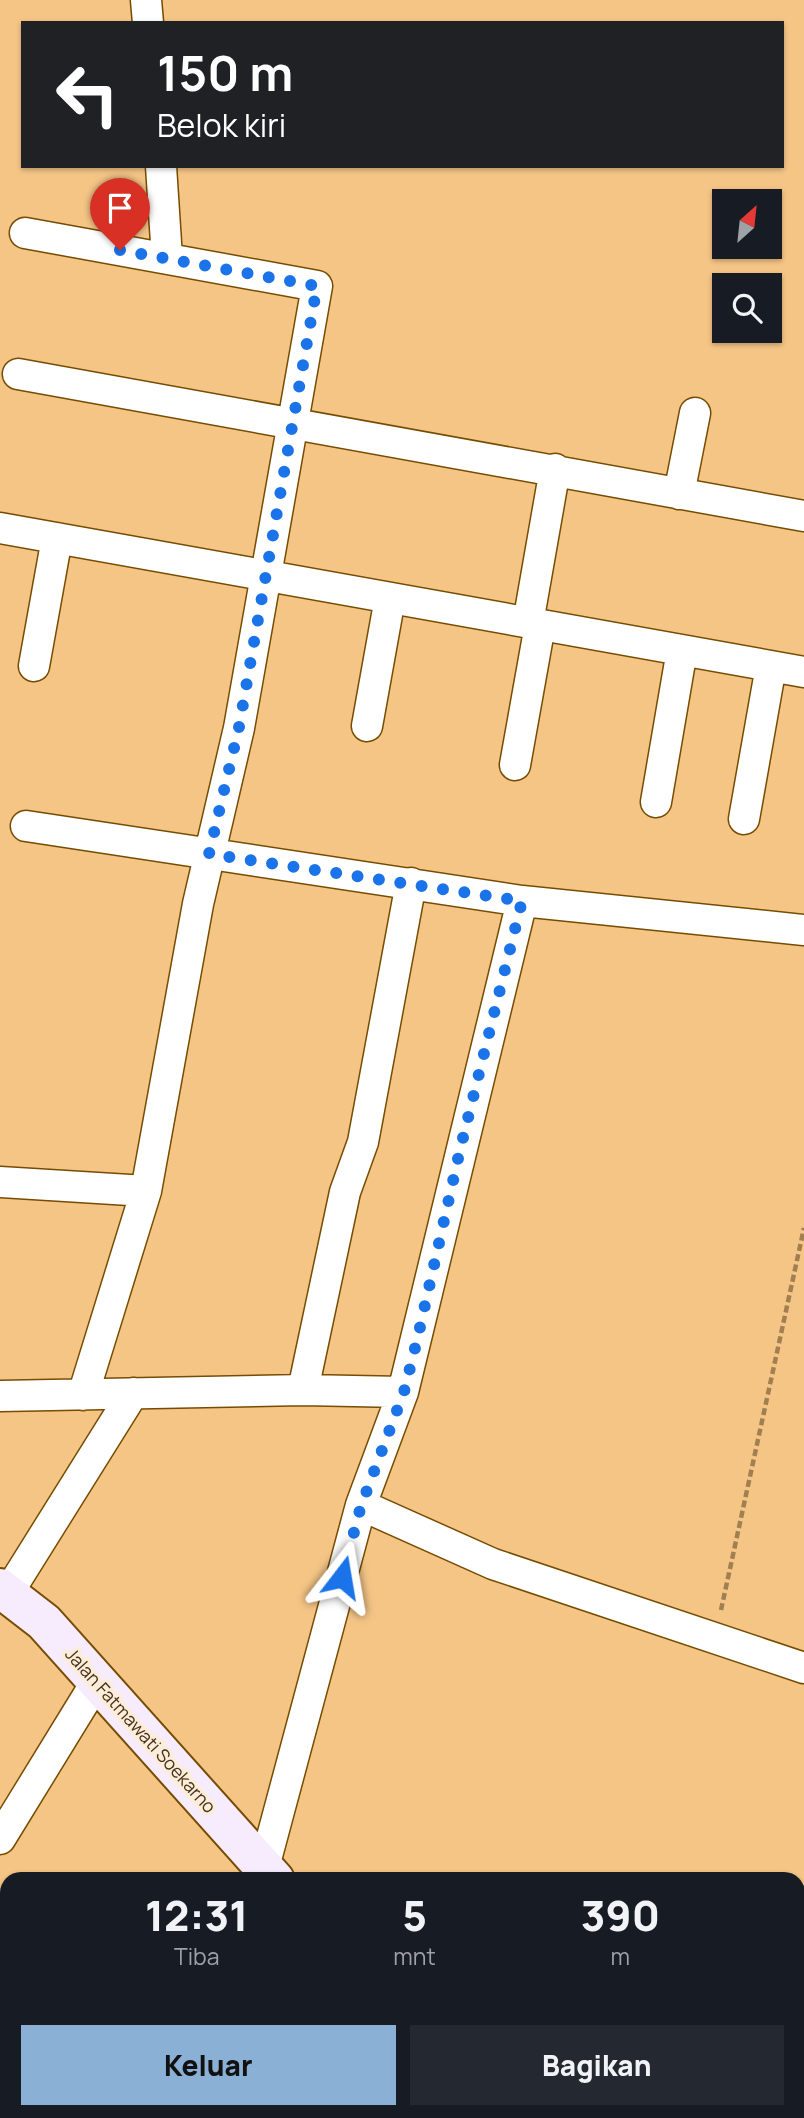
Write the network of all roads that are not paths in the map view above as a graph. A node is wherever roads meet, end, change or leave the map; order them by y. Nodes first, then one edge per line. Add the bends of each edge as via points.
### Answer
1 (146, 0) edge
2 (148, 21) edge
3 (161, 168) edge
4 (25, 233) dead end
5 (167, 258) junction
6 (18, 374) dead end
7 (695, 413) dead end
8 (293, 424) junction
9 (555, 469) junction
10 (679, 494) junction
11 (804, 516) edge
12 (0, 528) edge
13 (57, 538) junction
14 (266, 577) junction
15 (390, 598) junction
16 (534, 624) junction
17 (682, 650) junction
18 (34, 666) dead end
19 (771, 666) junction
20 (804, 672) edge
21 (367, 726) dead end
22 (515, 765) dead end
23 (656, 802) dead end
24 (744, 819) dead end
25 (26, 826) dead end
26 (209, 854) junction
27 (411, 883) junction
28 (522, 901) junction
29 (804, 930) edge
30 (0, 1182) edge
31 (146, 1191) junction
32 (303, 1390) junction
33 (404, 1392) junction
34 (133, 1393) junction
35 (83, 1395) junction
36 (0, 1396) edge
37 (361, 1506) junction
38 (4, 1591) edge
39 (804, 1668) edge
40 (97, 1681) junction
41 (0, 1839) edge
42 (268, 1872) edge
43 (269, 1872) edge

1 - 2 street
3 - 5 street
4 - 5 street
5 - 8 street via 317,286
6 - 8 street
7 - 10 street
8 - 9 street
8 - 14 street
9 - 10 street
9 - 16 street
10 - 11 street
12 - 13 street
13 - 14 street
13 - 18 street
14 - 15 street
14 - 26 street via 239,727
15 - 16 street
15 - 21 street
16 - 17 street
16 - 22 street
17 - 19 street
17 - 23 street
19 - 20 street
19 - 24 street
25 - 26 street
26 - 27 street
26 - 31 street
27 - 28 street
27 - 32 street via 363,1142 345,1192
28 - 29 street
28 - 33 street
30 - 31 street
31 - 35 street
32 - 33 street
32 - 34 street
33 - 37 street
34 - 35 street
34 - 38 street
35 - 36 street
37 - 39 street via 493,1564
37 - 43 street
38 - 40 main road, Jalan Fatmawati Soekarno via 44,1622
40 - 41 street
40 - 42 main road, Jalan Fatmawati Soekarno

